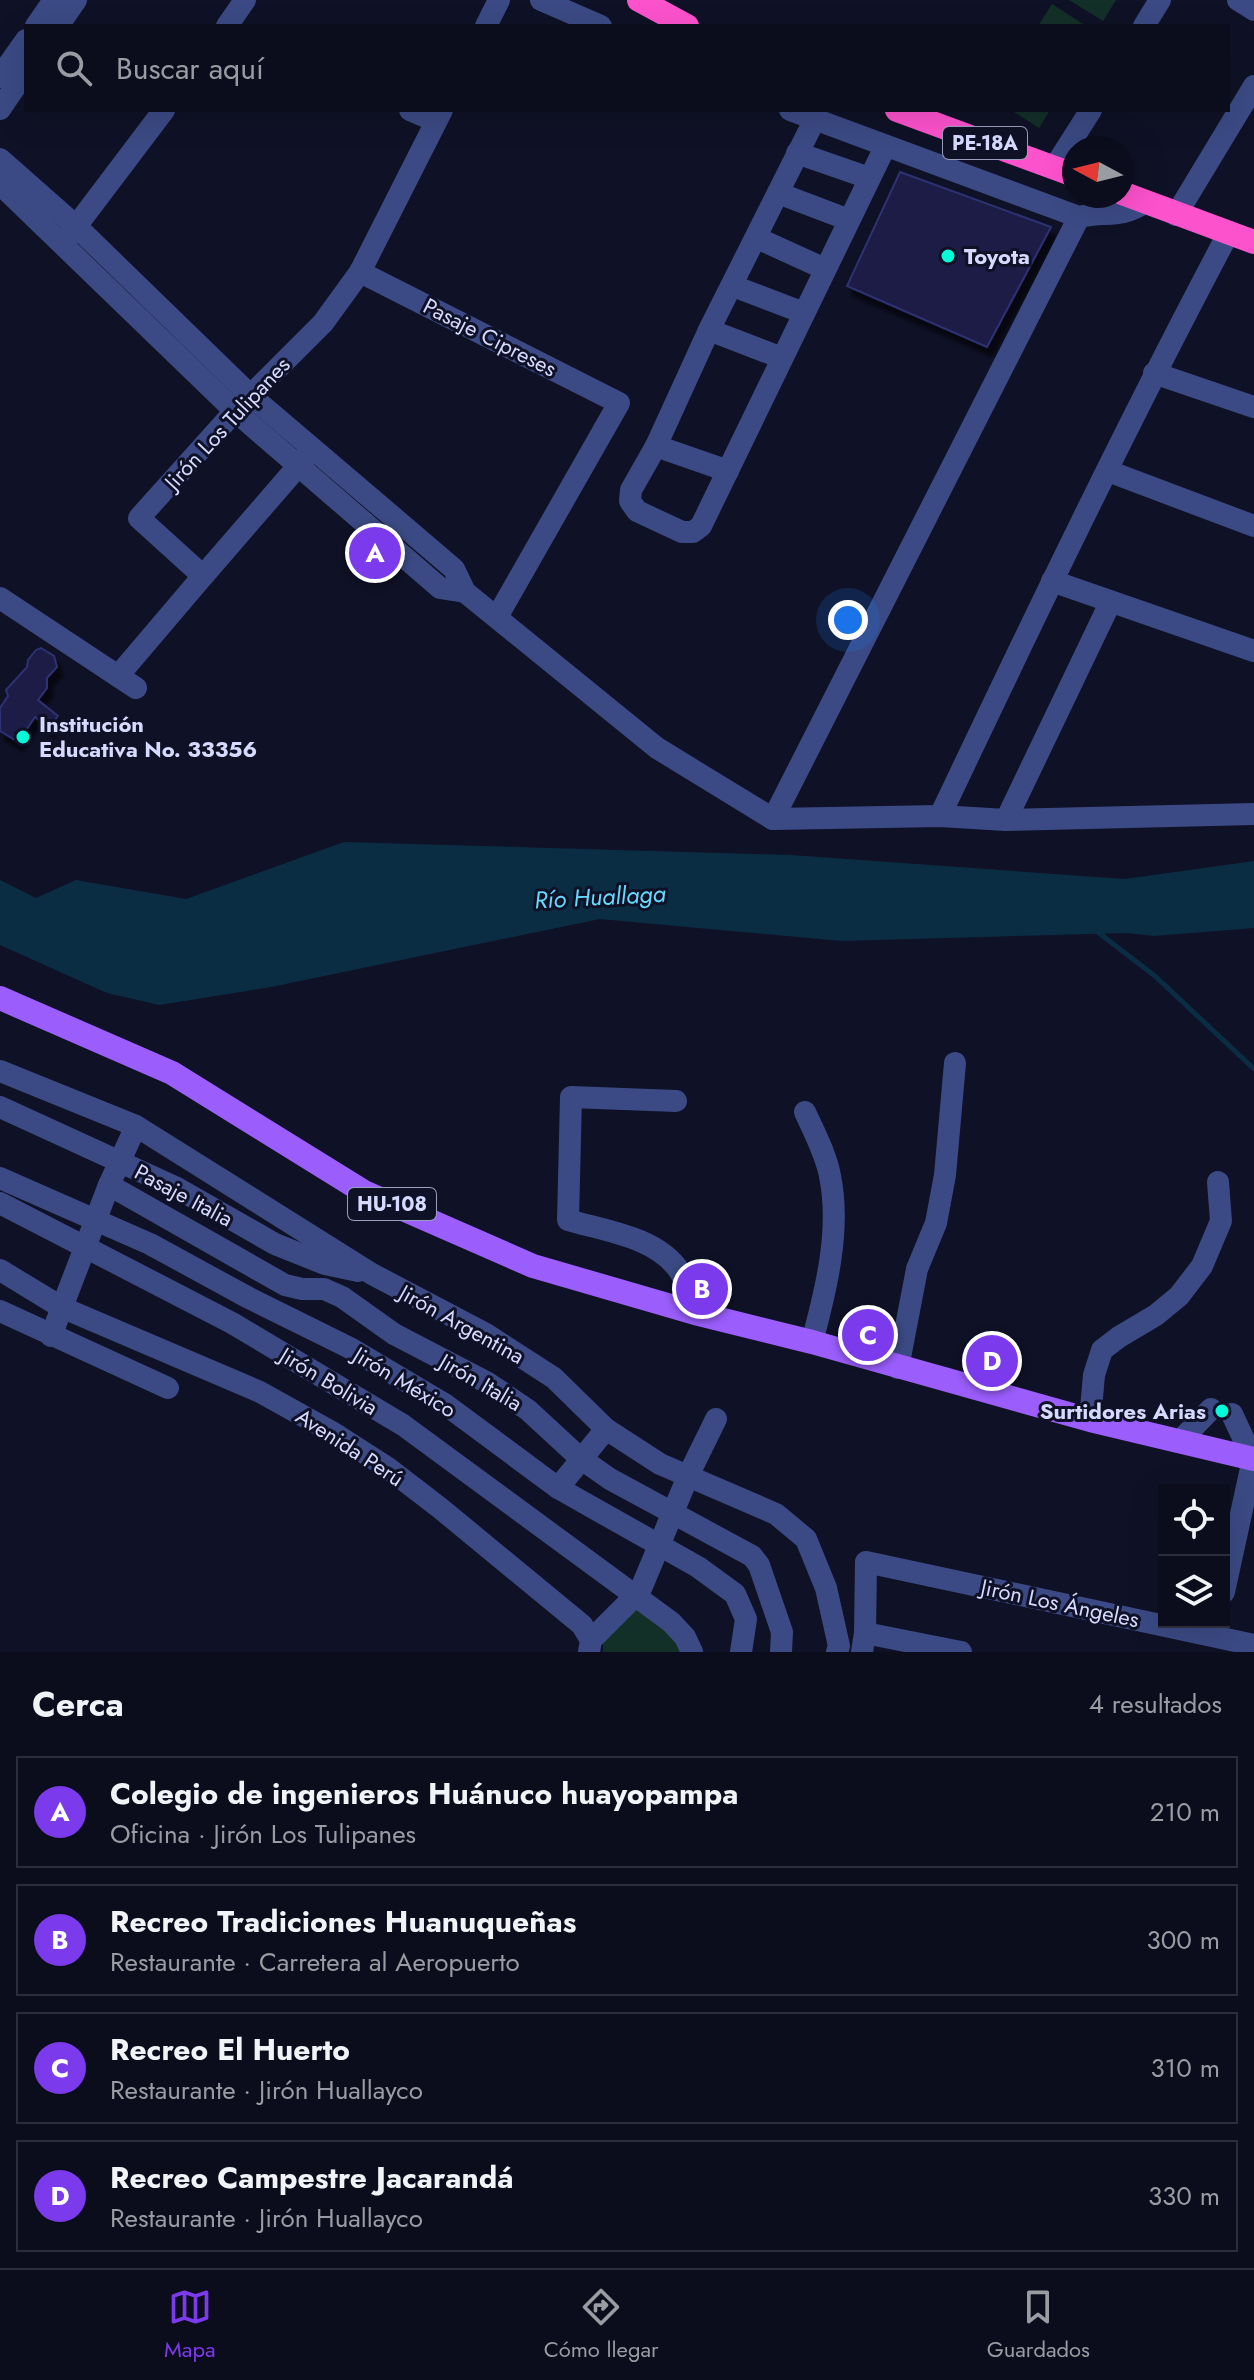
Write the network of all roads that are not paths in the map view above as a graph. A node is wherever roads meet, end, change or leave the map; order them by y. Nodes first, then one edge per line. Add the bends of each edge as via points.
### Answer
1 (54, 0) edge
2 (76, 0) edge
3 (245, 0) edge
4 (499, 0) edge
5 (541, 0) edge
6 (639, 0) edge
7 (1160, 0) edge
8 (1238, 0) edge
9 (1254, 10) edge
10 (37, 24) edge
11 (59, 24) edge
12 (228, 24) edge
13 (487, 24) edge
14 (596, 24) edge
15 (683, 24) edge
16 (1145, 24) edge
17 (24, 43) edge
18 (24, 74) edge
19 (0, 77) edge
20 (1254, 86) edge
21 (0, 109) edge
22 (162, 112) edge
23 (794, 112) edge
24 (904, 112) edge
25 (1090, 112) edge
26 (439, 115) edge
27 (814, 121) junction
28 (1080, 136) edge
29 (885, 147) junction
30 (797, 153) junction
31 (0, 159) edge
32 (1062, 171) edge
33 (869, 178) junction
34 (0, 184) edge
35 (778, 193) junction
36 (1134, 198) edge
37 (1146, 202) junction
38 (1176, 215) junction
39 (1079, 217) junction
40 (849, 220) junction
41 (1229, 232) junction
42 (69, 235) junction
43 (757, 238) junction
44 (1254, 242) edge
45 (825, 269) junction
46 (360, 272) junction
47 (733, 286) junction
48 (804, 313) junction
49 (709, 330) junction
50 (782, 358) junction
51 (1154, 373) junction
52 (243, 404) junction
53 (1254, 407) edge
54 (656, 446) junction
55 (304, 457) junction
56 (728, 471) junction
57 (1108, 471) junction
58 (1254, 526) edge
59 (203, 576) junction
60 (1052, 581) junction
61 (0, 598) edge
62 (1110, 603) junction
63 (497, 617) junction
64 (1254, 651) edge
65 (1252, 811) edge
66 (940, 816) junction
67 (773, 819) junction
68 (1006, 820) junction
69 (0, 998) edge
70 (955, 1063) dead end
71 (0, 1071) edge
72 (676, 1101) dead end
73 (0, 1107) edge
74 (805, 1112) dead end
75 (136, 1126) junction
76 (119, 1161) junction
77 (0, 1178) edge
78 (1218, 1182) dead end
79 (109, 1185) junction
80 (0, 1203) edge
81 (95, 1219) junction
82 (84, 1247) junction
83 (0, 1270) edge
84 (372, 1274) junction
85 (61, 1307) junction
86 (0, 1311) edge
87 (695, 1313) junction
88 (51, 1336) junction
89 (812, 1342) junction
90 (898, 1368) junction
91 (168, 1388) dead end
92 (716, 1419) dead end
93 (1090, 1420) junction
94 (606, 1429) junction
95 (1179, 1442) junction
96 (580, 1458) junction
97 (1254, 1459) edge
98 (689, 1474) junction
99 (558, 1488) junction
100 (673, 1511) junction
101 (658, 1546) junction
102 (1230, 1565) edge
103 (735, 1594) junction
104 (635, 1597) junction
105 (1214, 1637) edge
106 (782, 1642) edge
107 (863, 1643) edge
108 (1254, 1645) edge
109 (590, 1646) edge
110 (692, 1652) edge
111 (741, 1652) edge
112 (837, 1652) edge
113 (961, 1652) edge

1 - 10 street
2 - 11 street
3 - 12 street
4 - 13 street
5 - 14 street
6 - 15 highway
7 - 16 street
8 - 9 street
17 - 19 street
18 - 21 street
20 - 38 street
22 - 42 street
23 - 27 street
24 - 32 highway, PE-18A
25 - 28 street
26 - 46 street, Jirón Los Tulipanes
27 - 29 street
27 - 30 street
29 - 33 street
29 - 39 street
30 - 33 street
30 - 35 street
31 - 42 street
33 - 40 street
34 - 42 street
35 - 40 street
35 - 43 street
36 - 37 highway
37 - 38 highway
37 - 39 street via 1116,215
38 - 41 highway
39 - 67 street
40 - 45 street
41 - 44 highway
41 - 51 street
42 - 52 street
43 - 45 street
43 - 47 street
45 - 48 street
46 - 52 street, Jirón Los Tulipanes via 323,323
46 - 63 street, Pasaje Cipreses via 619,403
47 - 48 street
47 - 49 street
48 - 50 street
49 - 50 street
49 - 54 street
50 - 56 street
51 - 53 street
51 - 57 street
52 - 55 street
52 - 59 street, Jirón Los Tulipanes via 139,518
54 - 56 street
54 - 56 street via 630,501 637,511 682,532 701,526
55 - 59 street
55 - 63 street via 440,588 465,592
57 - 58 street
57 - 60 street
59 - 61 street via 127,682
60 - 62 street
60 - 66 street
62 - 64 street
62 - 68 street
63 - 67 street via 657,748
65 - 68 street
66 - 67 street
66 - 68 street
69 - 87 main road, HU-108 via 172,1073 364,1192 533,1266
70 - 90 street via 945,1175 936,1223 917,1269
71 - 75 street, Jirón Argentina
72 - 87 street via 571,1097 568,1220 647,1243 669,1259 681,1273
73 - 76 street, Pasaje Italia
74 - 89 street via 831,1180 832,1262
75 - 76 street
75 - 84 street, Jirón Argentina
76 - 79 street
76 - 84 street, Pasaje Italia via 275,1244 325,1264
77 - 81 street, Jirón México
78 - 93 street via 1221,1221 1202,1266 1179,1296 1102,1350
79 - 81 street
79 - 96 street, Jirón Italia via 285,1285 324,1289 342,1297 394,1334 518,1403
80 - 82 street, Jirón Bolivia
81 - 82 street
81 - 99 street, Jirón México via 350,1348 446,1405
82 - 85 street
82 - 104 street, Jirón Bolivia via 232,1323 403,1425
83 - 85 street, Avenida Perú
84 - 94 street, Jirón Argentina via 486,1334 554,1378
85 - 88 street
85 - 109 street, Avenida Perú via 260,1392 332,1432 440,1508 582,1625
86 - 88 street
87 - 89 main road, HU-108
88 - 91 street
89 - 90 main road, HU-108
90 - 93 main road, HU-108
92 - 98 street
93 - 95 main road, HU-108
94 - 96 street
94 - 98 street, Jirón Argentina via 660,1464
95 - 97 main road, HU-108
95 - 97 street via 1222,1412
96 - 99 street
96 - 100 street, Jirón Italia
97 - 102 street
98 - 100 street
98 - 112 street, Jirón Argentina via 776,1514 806,1539 826,1588
99 - 101 street, Jirón México
100 - 101 street
100 - 106 street, Jirón Italia via 752,1556
101 - 103 street, Jirón México
101 - 104 street
103 - 106 street, Jirón México via 750,1603
103 - 111 street via 746,1619
104 - 109 street
104 - 110 street, Jirón Bolivia via 671,1622
105 - 107 street, Jirón Los Ángeles via 866,1562
105 - 108 street, Jirón Los Ángeles
107 - 113 street

